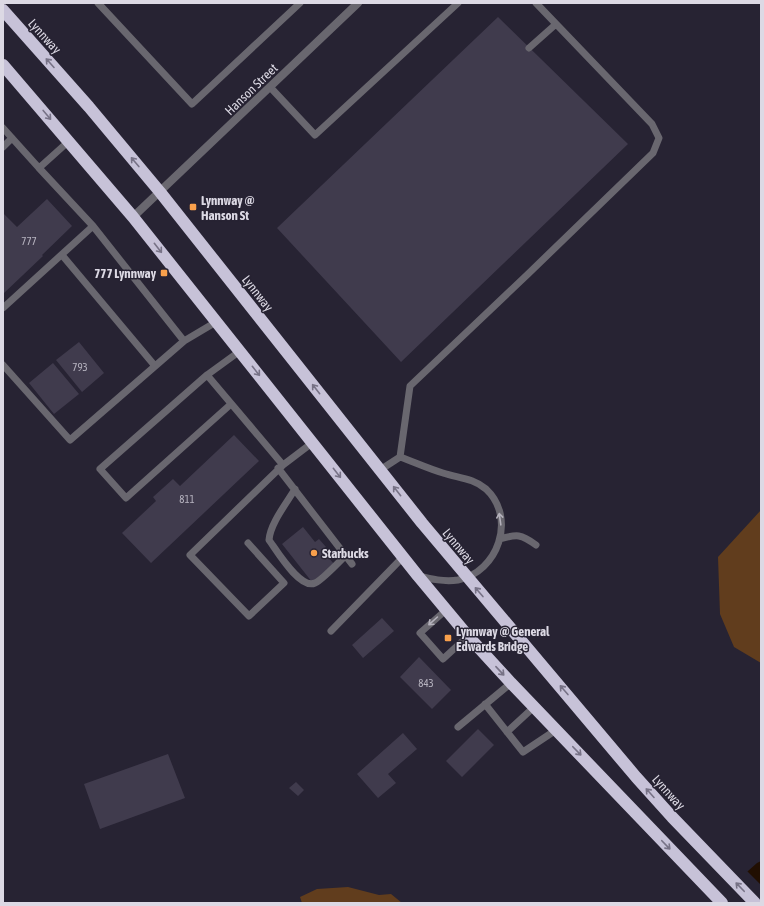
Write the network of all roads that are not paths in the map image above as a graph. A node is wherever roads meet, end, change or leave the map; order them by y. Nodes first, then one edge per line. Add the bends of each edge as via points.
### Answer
1 (98, 3) edge
2 (300, 3) edge
3 (358, 3) edge
4 (458, 3) edge
5 (536, 3) edge
6 (3, 10) edge
7 (556, 24) junction
8 (530, 48) dead end
9 (3, 65) edge
10 (270, 87) junction
11 (3, 128) edge
12 (12, 138) junction
13 (70, 141) junction
14 (3, 147) edge
15 (39, 168) junction
16 (160, 192) junction
17 (133, 217) junction
18 (93, 226) junction
19 (62, 255) junction
20 (3, 308) edge
21 (216, 322) junction
22 (184, 340) junction
23 (240, 351) junction
24 (3, 365) edge
25 (154, 366) junction
26 (207, 375) junction
27 (231, 404) junction
28 (312, 443) junction
29 (400, 457) junction
30 (280, 467) junction
31 (380, 470) junction
32 (295, 489) junction
33 (500, 540) junction
34 (248, 543) dead end
35 (536, 545) dead end
36 (346, 555) junction
37 (403, 556) junction
38 (352, 564) dead end
39 (418, 576) junction
40 (466, 577) junction
41 (446, 610) junction
42 (330, 631) dead end
43 (468, 636) junction
44 (511, 683) junction
45 (485, 704) junction
46 (534, 707) junction
47 (458, 727) dead end
48 (556, 730) junction
49 (507, 732) junction
50 (722, 903) edge
51 (755, 903) edge

1 - 2 lane via 192,104
3 - 10 street, Hanson Street
4 - 10 lane via 316,135
5 - 7 lane
16 -> 6 highway, Lynnway
7 - 8 lane
7 - 29 lane via 652,124 659,138 653,154 410,386
9 -> 13 highway
10 - 16 street, Hanson Street
11 - 12 lane
12 - 14 lane
12 - 15 lane
13 - 15 lane
13 - 17 highway
15 - 18 lane
16 - 17 street
31 -> 16 highway, Lynnway
17 -> 21 highway
18 - 19 lane
18 - 22 lane
19 - 20 lane
19 - 25 lane
21 - 22 lane
21 - 23 highway
22 - 25 lane
23 - 26 lane
23 -> 28 highway
24 - 25 lane via 70,440
26 - 27 lane
26 - 27 lane via 100,469 126,498
27 - 30 lane
28 - 30 lane
28 -> 37 highway
29 - 31 lane
33 -> 29 lane via 502,529 499,510 485,489 472,481
30 - 32 lane
30 - 34 lane via 190,555 249,616 284,583
40 -> 31 highway, Lynnway
32 - 36 lane
32 - 36 lane via 272,529 269,540 297,578 307,584 315,583
33 - 35 lane via 512,535 525,537
33 - 40 lane via 488,562
36 - 38 lane
37 - 39 highway
37 - 42 lane
39 - 40 lane via 448,581
39 - 41 highway
51 -> 40 highway, Lynnway via 636,777
41 - 43 highway
41 -> 43 lane via 420,633 443,659
43 -> 44 highway
44 - 45 lane
44 - 46 highway
45 - 47 lane
45 - 49 lane
46 - 48 highway
46 - 49 lane
48 - 49 lane via 523,752
48 -> 50 highway

